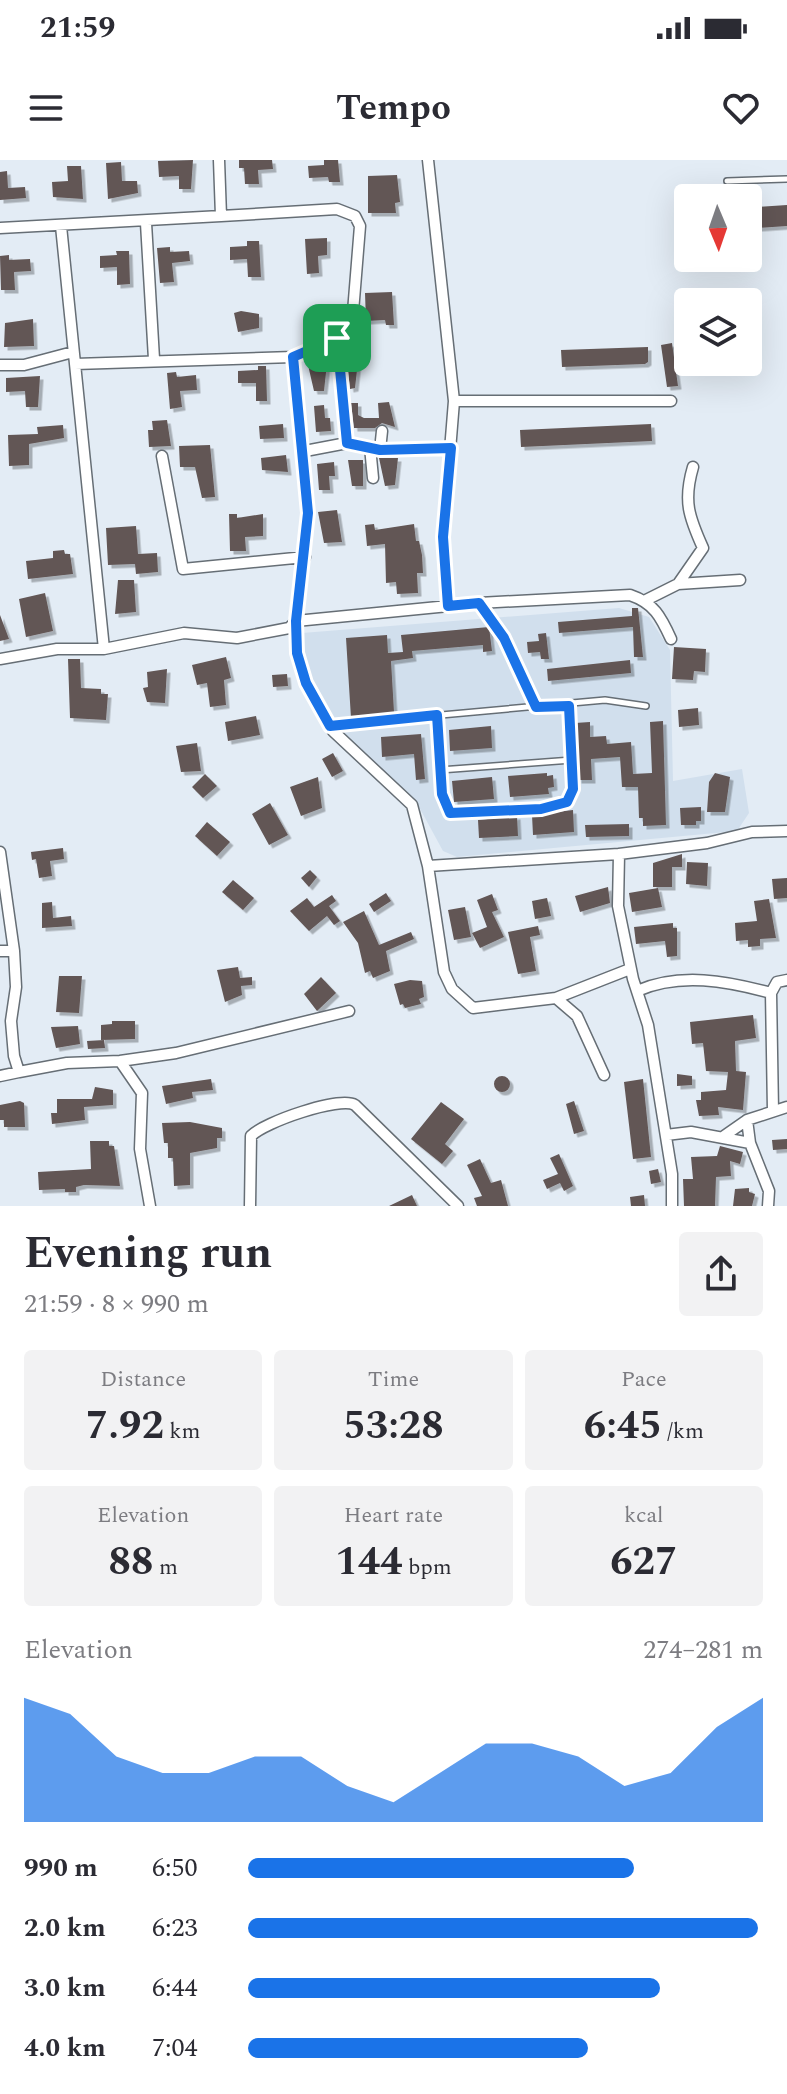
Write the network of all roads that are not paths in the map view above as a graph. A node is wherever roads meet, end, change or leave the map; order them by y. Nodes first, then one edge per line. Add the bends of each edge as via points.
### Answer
1 (219, 160) edge
2 (428, 160) edge
3 (787, 179) edge
4 (727, 181) dead end
5 (221, 216) junction
6 (146, 223) junction
7 (61, 226) junction
8 (0, 228) edge
9 (337, 338) junction
10 (73, 352) junction
11 (293, 357) junction
12 (154, 359) junction
13 (75, 364) junction
14 (0, 365) edge
15 (454, 401) junction
16 (671, 401) dead end
17 (382, 431) dead end
18 (347, 443) junction
19 (375, 448) junction
20 (451, 448) junction
21 (305, 451) junction
22 (162, 456) dead end
23 (693, 467) dead end
24 (373, 478) dead end
25 (305, 557) junction
26 (740, 580) dead end
27 (678, 584) junction
28 (646, 600) junction
29 (479, 603) junction
30 (448, 606) junction
31 (296, 621) junction
32 (671, 639) dead end
33 (104, 649) junction
34 (0, 659) edge
35 (569, 706) junction
36 (646, 706) dead end
37 (536, 707) junction
38 (437, 715) junction
39 (330, 726) junction
40 (572, 760) junction
41 (440, 770) junction
42 (787, 831) edge
43 (0, 852) edge
44 (619, 854) junction
45 (428, 866) junction
46 (0, 951) edge
47 (14, 951) junction
48 (630, 969) junction
49 (787, 980) edge
50 (637, 991) junction
51 (771, 993) junction
52 (556, 998) junction
53 (349, 1011) dead end
54 (120, 1061) junction
55 (19, 1072) junction
56 (604, 1075) dead end
57 (0, 1076) edge
58 (787, 1107) edge
59 (773, 1111) junction
60 (747, 1120) junction
61 (666, 1135) junction
62 (724, 1136) junction
63 (750, 1143) junction
64 (150, 1206) edge
65 (250, 1206) edge
66 (458, 1206) edge
67 (672, 1206) edge
68 (768, 1206) edge

1 - 5 street
2 - 15 street
3 - 4 lane
5 - 6 street
5 - 9 street via 337,209 355,216 360,226 353,312
6 - 7 street
6 - 12 street
7 - 8 street
7 - 10 street
9 - 11 street
9 - 18 street
10 - 13 street
10 - 14 street via 24,365
11 - 12 street
11 - 21 street
12 - 13 street
13 - 33 street
15 - 16 street
15 - 20 street
17 - 19 street
18 - 19 street
18 - 21 street
19 - 20 street
19 - 24 street
20 - 30 street via 443,537
21 - 25 street
22 - 25 street via 183,569
23 - 27 street via 685,492 703,548
25 - 31 street
26 - 27 street
27 - 28 street
28 - 29 street via 630,595
28 - 32 street
29 - 30 street
29 - 37 lane via 504,638
30 - 31 street
31 - 33 street via 289,628 237,638 184,633
31 - 39 street via 297,653 306,683
33 - 34 street via 57,649
35 - 36 lane via 605,700
35 - 37 lane
35 - 40 lane
37 - 38 lane
38 - 39 lane
38 - 41 lane
39 - 45 street via 412,805
40 - 41 lane
40 - 41 lane via 573,789 567,802 470,815 450,813
42 - 44 street
43 - 47 street
44 - 45 street
44 - 48 street via 618,906
45 - 52 street via 444,972 452,989 473,1008
46 - 47 street
47 - 55 street via 11,1021
48 - 50 street
48 - 52 street
49 - 51 street via 777,982
50 - 51 street via 658,982 696,980
50 - 61 street via 648,1025
51 - 59 street
52 - 56 street via 577,1016
53 - 54 street via 208,1046
54 - 55 street
54 - 64 street via 142,1093 140,1149
55 - 57 street
58 - 59 street
59 - 60 street
60 - 62 street
60 - 63 street
61 - 62 street
61 - 67 street
62 - 63 street
63 - 68 street via 769,1191
65 - 66 street via 251,1136 279,1120 342,1101 355,1105

